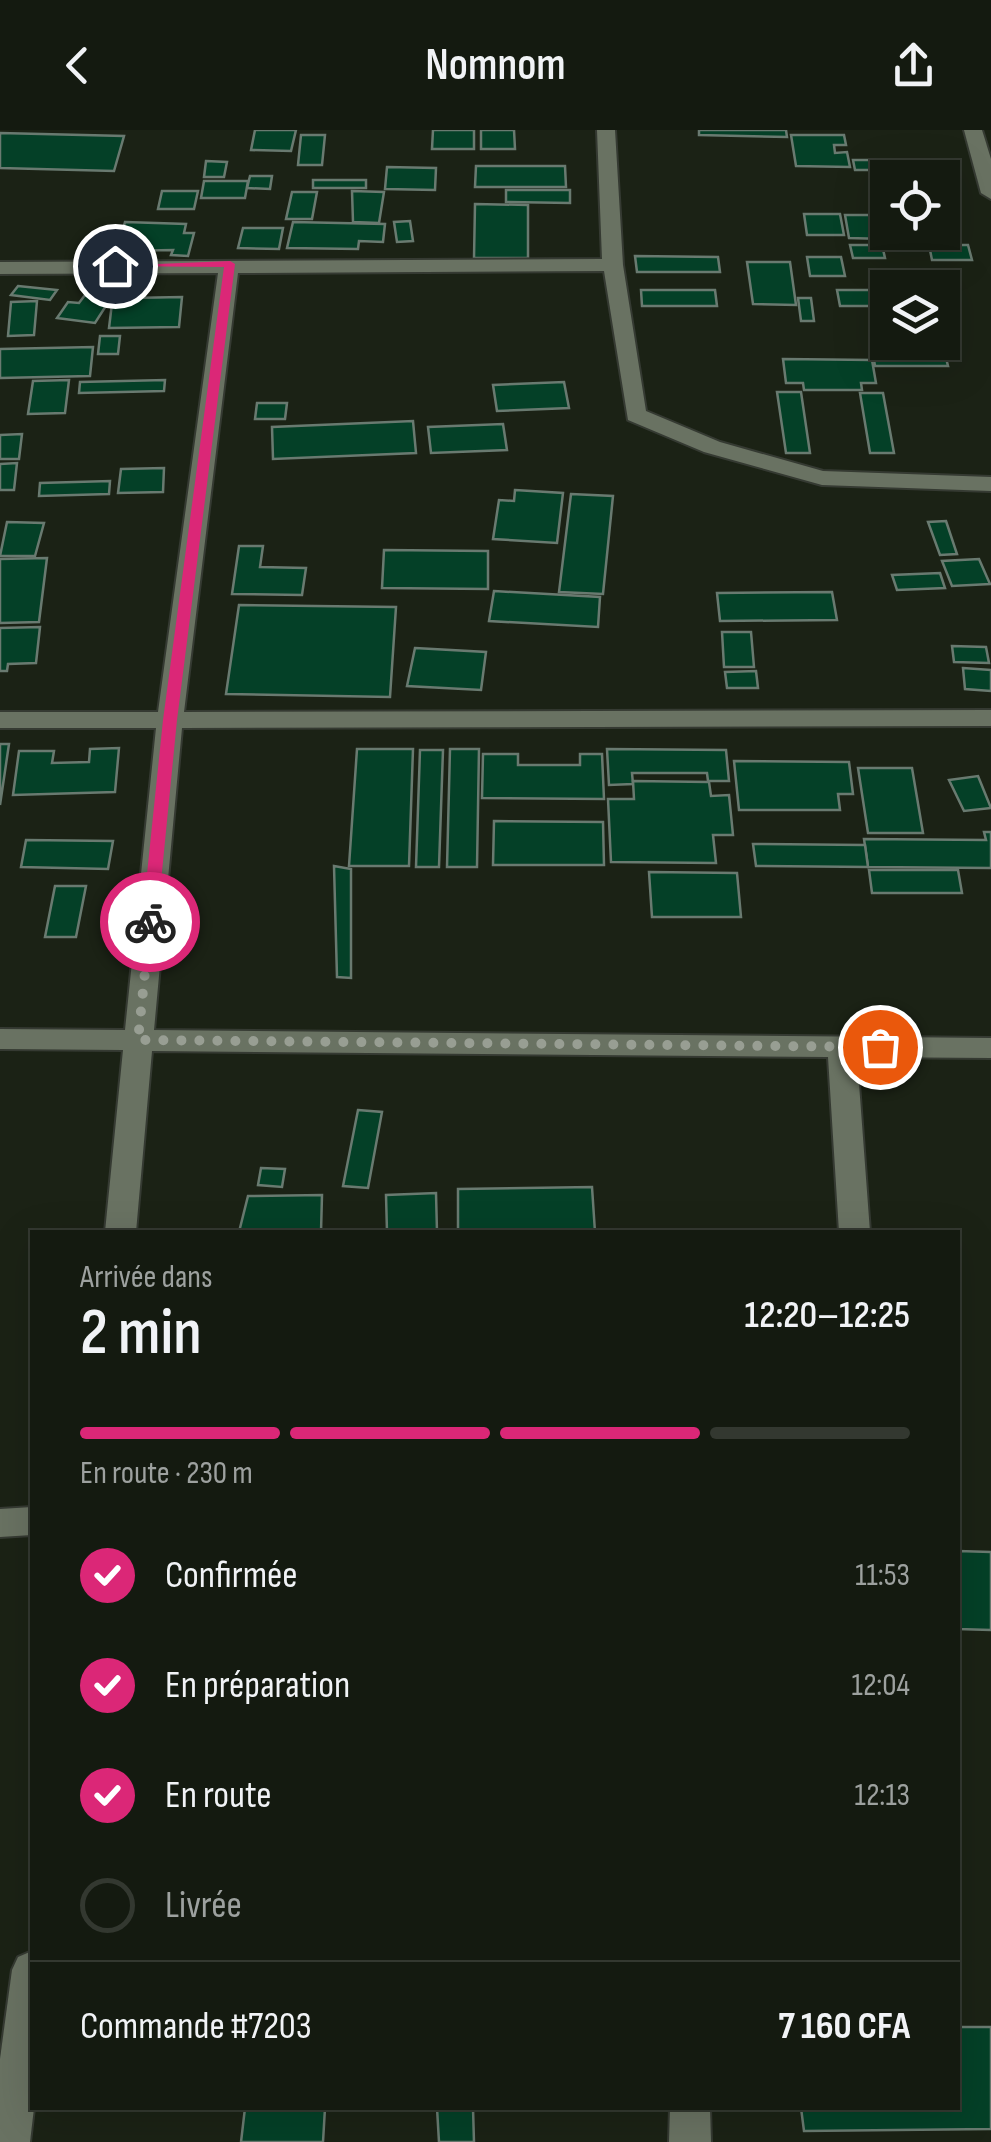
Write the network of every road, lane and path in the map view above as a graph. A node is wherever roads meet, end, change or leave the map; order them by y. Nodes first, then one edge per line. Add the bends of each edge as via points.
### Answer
1 (606, 130) edge
2 (972, 130) edge
3 (991, 193) edge
4 (230, 264) junction
5 (612, 265) junction
6 (0, 268) edge
7 (991, 484) edge
8 (991, 718) edge
9 (0, 720) edge
10 (170, 720) junction
11 (0, 1039) edge
12 (138, 1040) junction
13 (842, 1047) junction
14 (991, 1048) edge
15 (120, 1230) edge
16 (854, 1230) edge
17 (30, 1521) edge
18 (0, 1523) edge
19 (30, 1986) edge
20 (690, 2110) edge
21 (10, 2142) edge
22 (690, 2142) edge

1 - 5 street
2 - 3 street
4 - 5 street
4 - 6 street
4 - 10 street
5 - 7 street via 636,415 712,447 822,478
8 - 10 street
9 - 10 street
10 - 12 street
11 - 12 street
12 - 13 street
12 - 15 street
13 - 14 street
13 - 16 street
17 - 18 street
19 - 21 street
20 - 22 street

